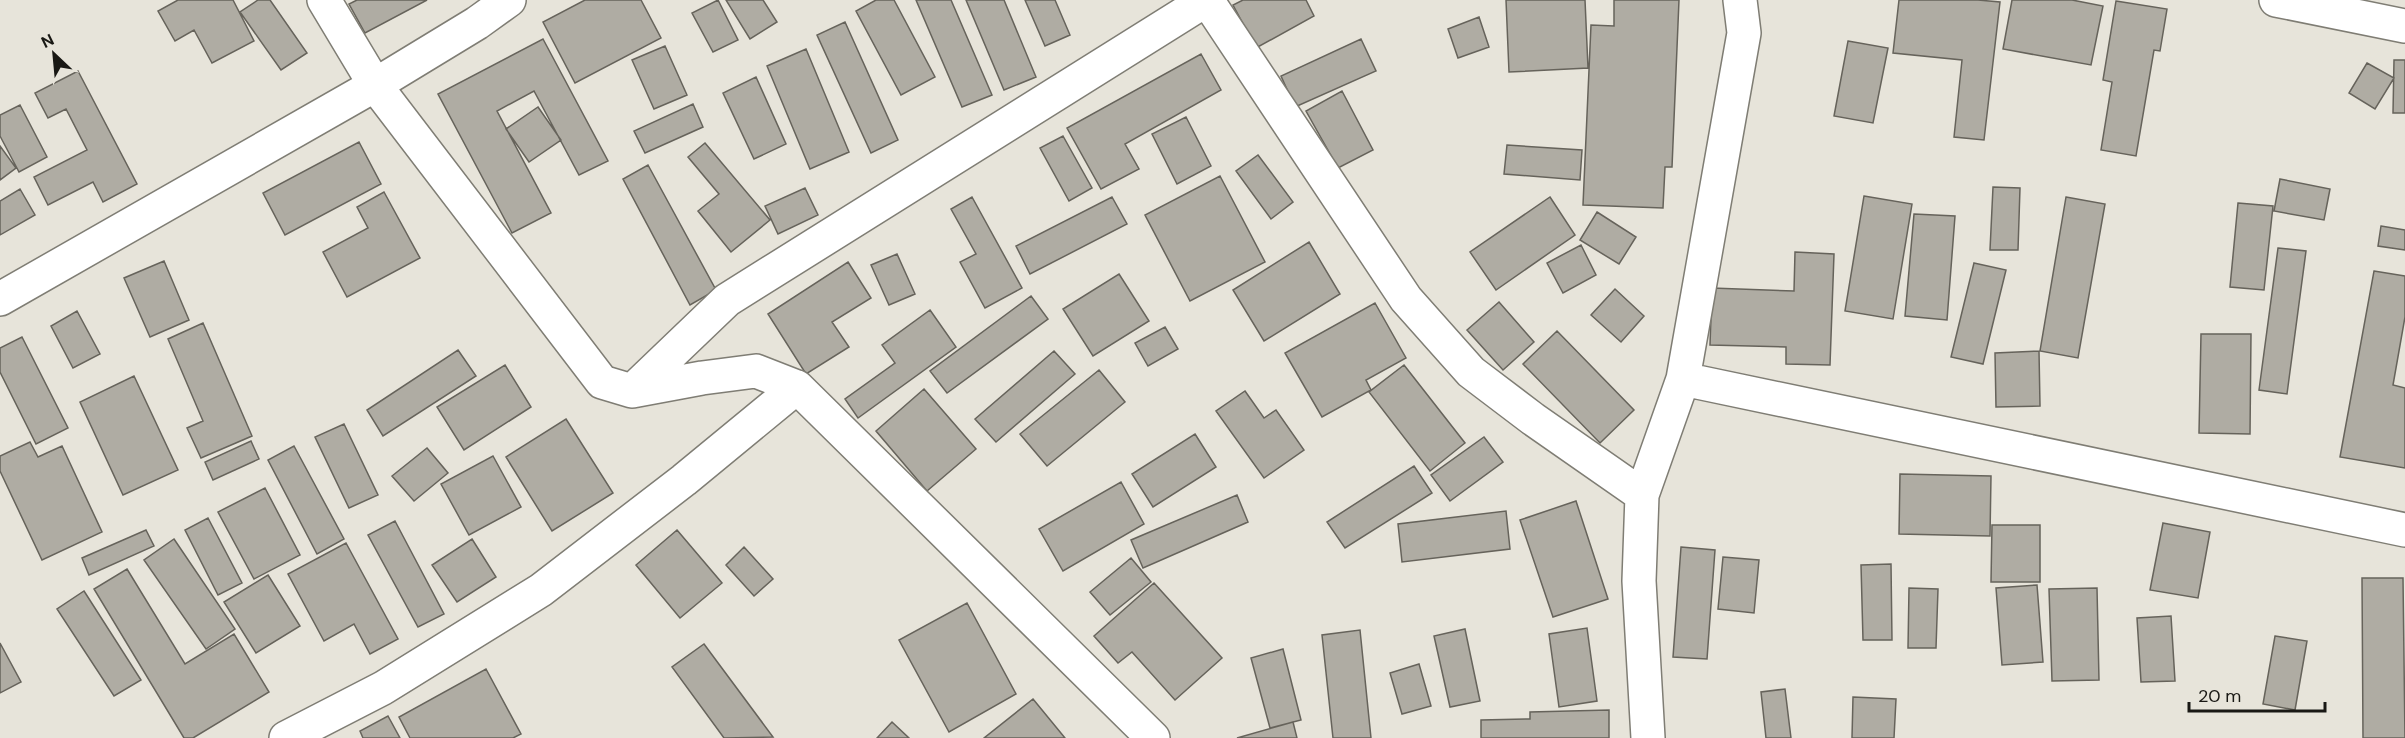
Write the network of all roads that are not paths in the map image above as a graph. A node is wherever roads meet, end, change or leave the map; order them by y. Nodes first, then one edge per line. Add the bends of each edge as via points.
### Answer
1 (324, 0) edge
2 (509, 0) edge
3 (1207, 0) edge
4 (1740, 0) edge
5 (2276, 0) edge
6 (2405, 26) edge
7 (375, 85) junction
8 (0, 299) edge
9 (1683, 380) junction
10 (798, 387) junction
11 (632, 391) junction
12 (1642, 495) junction
13 (2405, 530) edge
14 (286, 738) edge
15 (1153, 738) edge
16 (1648, 738) edge

1 - 7 street
2 - 7 street
3 - 11 street via 728,300
3 - 12 street via 1413,307 1471,372
4 - 9 street via 1744,33
5 - 6 street
7 - 8 street
7 - 11 street via 602,381
9 - 12 street
9 - 13 street
10 - 11 street via 756,371
10 - 14 street via 541,590 383,688
10 - 15 street
12 - 16 street via 1639,581

